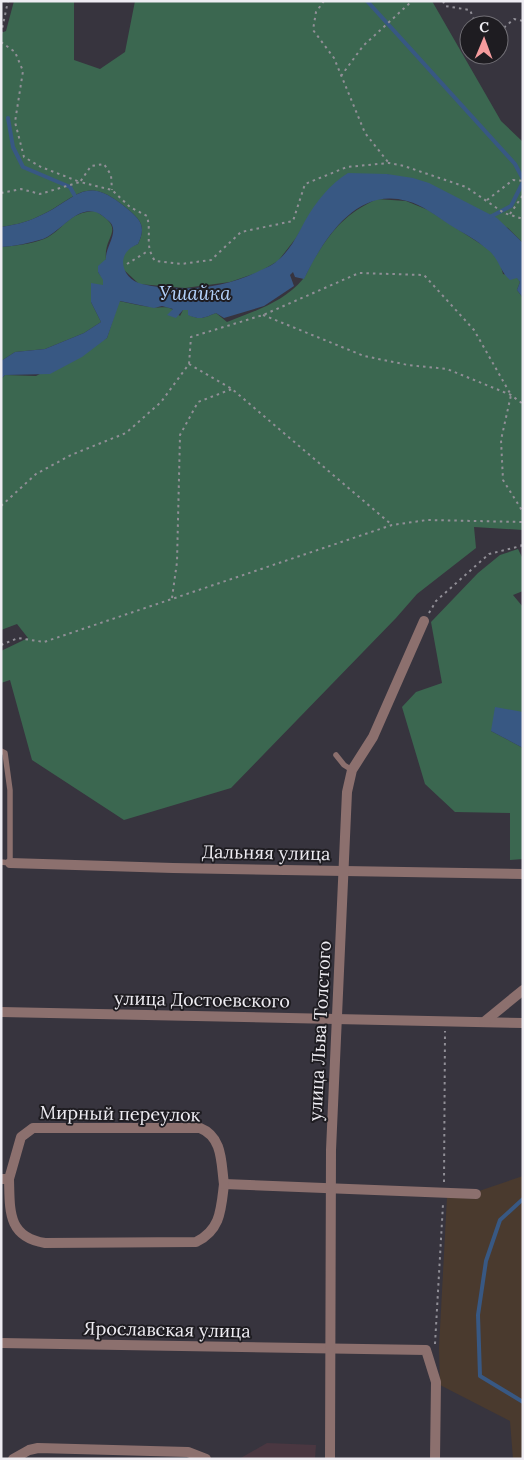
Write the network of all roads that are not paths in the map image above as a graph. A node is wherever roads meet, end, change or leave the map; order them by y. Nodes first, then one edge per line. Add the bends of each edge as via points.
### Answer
1 (424, 621) road end
2 (1, 751) edge
3 (336, 755) dead end
4 (352, 770) junction
5 (5, 862) edge
6 (343, 871) junction
7 (523, 874) edge
8 (523, 990) edge
9 (1, 1012) edge
10 (338, 1019) junction
11 (484, 1022) junction
12 (523, 1023) edge
13 (5, 1179) edge
14 (224, 1184) junction
15 (333, 1187) junction
16 (476, 1194) dead end
17 (1, 1343) edge
18 (332, 1349) junction
19 (13, 1459) edge
20 (206, 1459) edge
21 (330, 1459) edge
22 (435, 1459) edge

1 - 4 street, улица Льва Толстого via 373,737
2 - 5 lane via 5,754 10,790
3 - 4 lane
4 - 6 street, улица Льва Толстого via 347,792
5 - 6 street, Дальняя улица
6 - 7 street, Дальняя улица
6 - 10 street, улица Льва Толстого
8 - 11 street
9 - 10 street, улица Достоевского
10 - 11 street, улица Достоевского
10 - 15 street, улица Льва Толстого via 331,1150
11 - 12 street, улица Достоевского
13 - 14 street, Мирный переулок via 21,1137 33,1128 200,1128 217,1142
13 - 14 street, Мирный переулок via 13,1222 26,1237 45,1243 196,1242 213,1231 218,1222
14 - 15 street
15 - 16 street
15 - 18 street, улица Льва Толстого
17 - 18 street, Ярославская улица
18 - 21 street, улица Льва Толстого
18 - 22 street, Ярославская улица via 426,1350 436,1382
19 - 20 street via 38,1448 188,1452

